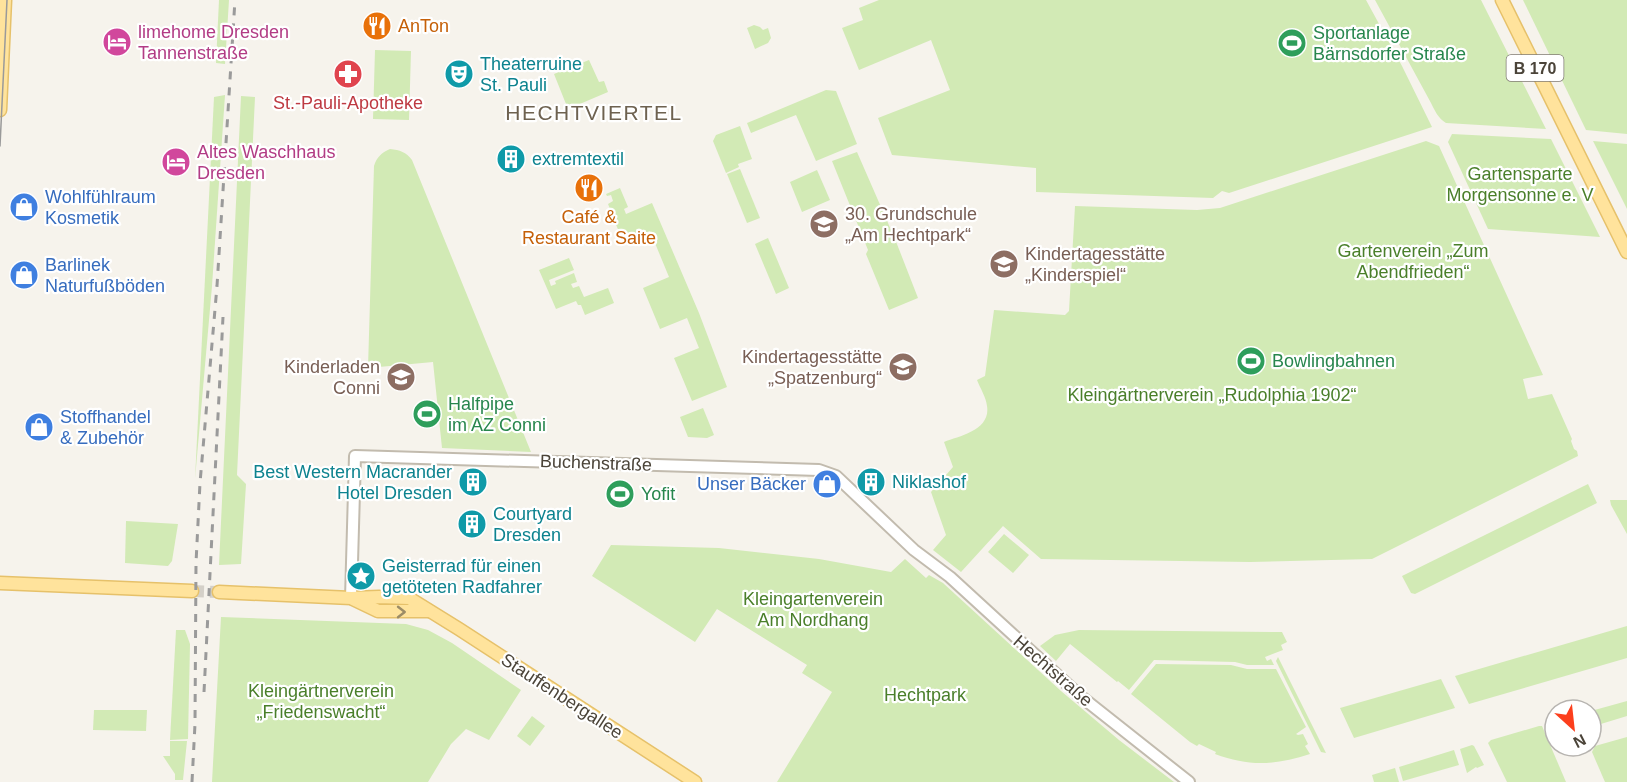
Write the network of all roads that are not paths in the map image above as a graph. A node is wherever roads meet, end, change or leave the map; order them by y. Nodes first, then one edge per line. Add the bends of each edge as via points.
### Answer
1 (5, 0) edge
2 (1502, 0) edge
3 (0, 110) edge
4 (1627, 252) edge
5 (837, 476) joint
6 (0, 583) edge
7 (192, 591) tunnel mouth
8 (219, 592) tunnel mouth
9 (351, 598) junction
10 (695, 782) edge
11 (1189, 782) edge

1 - 3 main road
2 - 4 main road, B 170
5 - 9 street, Buchenstraße via 819,470 355,456
5 - 11 street, Hechtstraße via 1079,695
6 - 7 main road
8 - 9 main road, Stauffenbergallee
9 - 10 main road, Stauffenbergallee via 378,611 429,611

